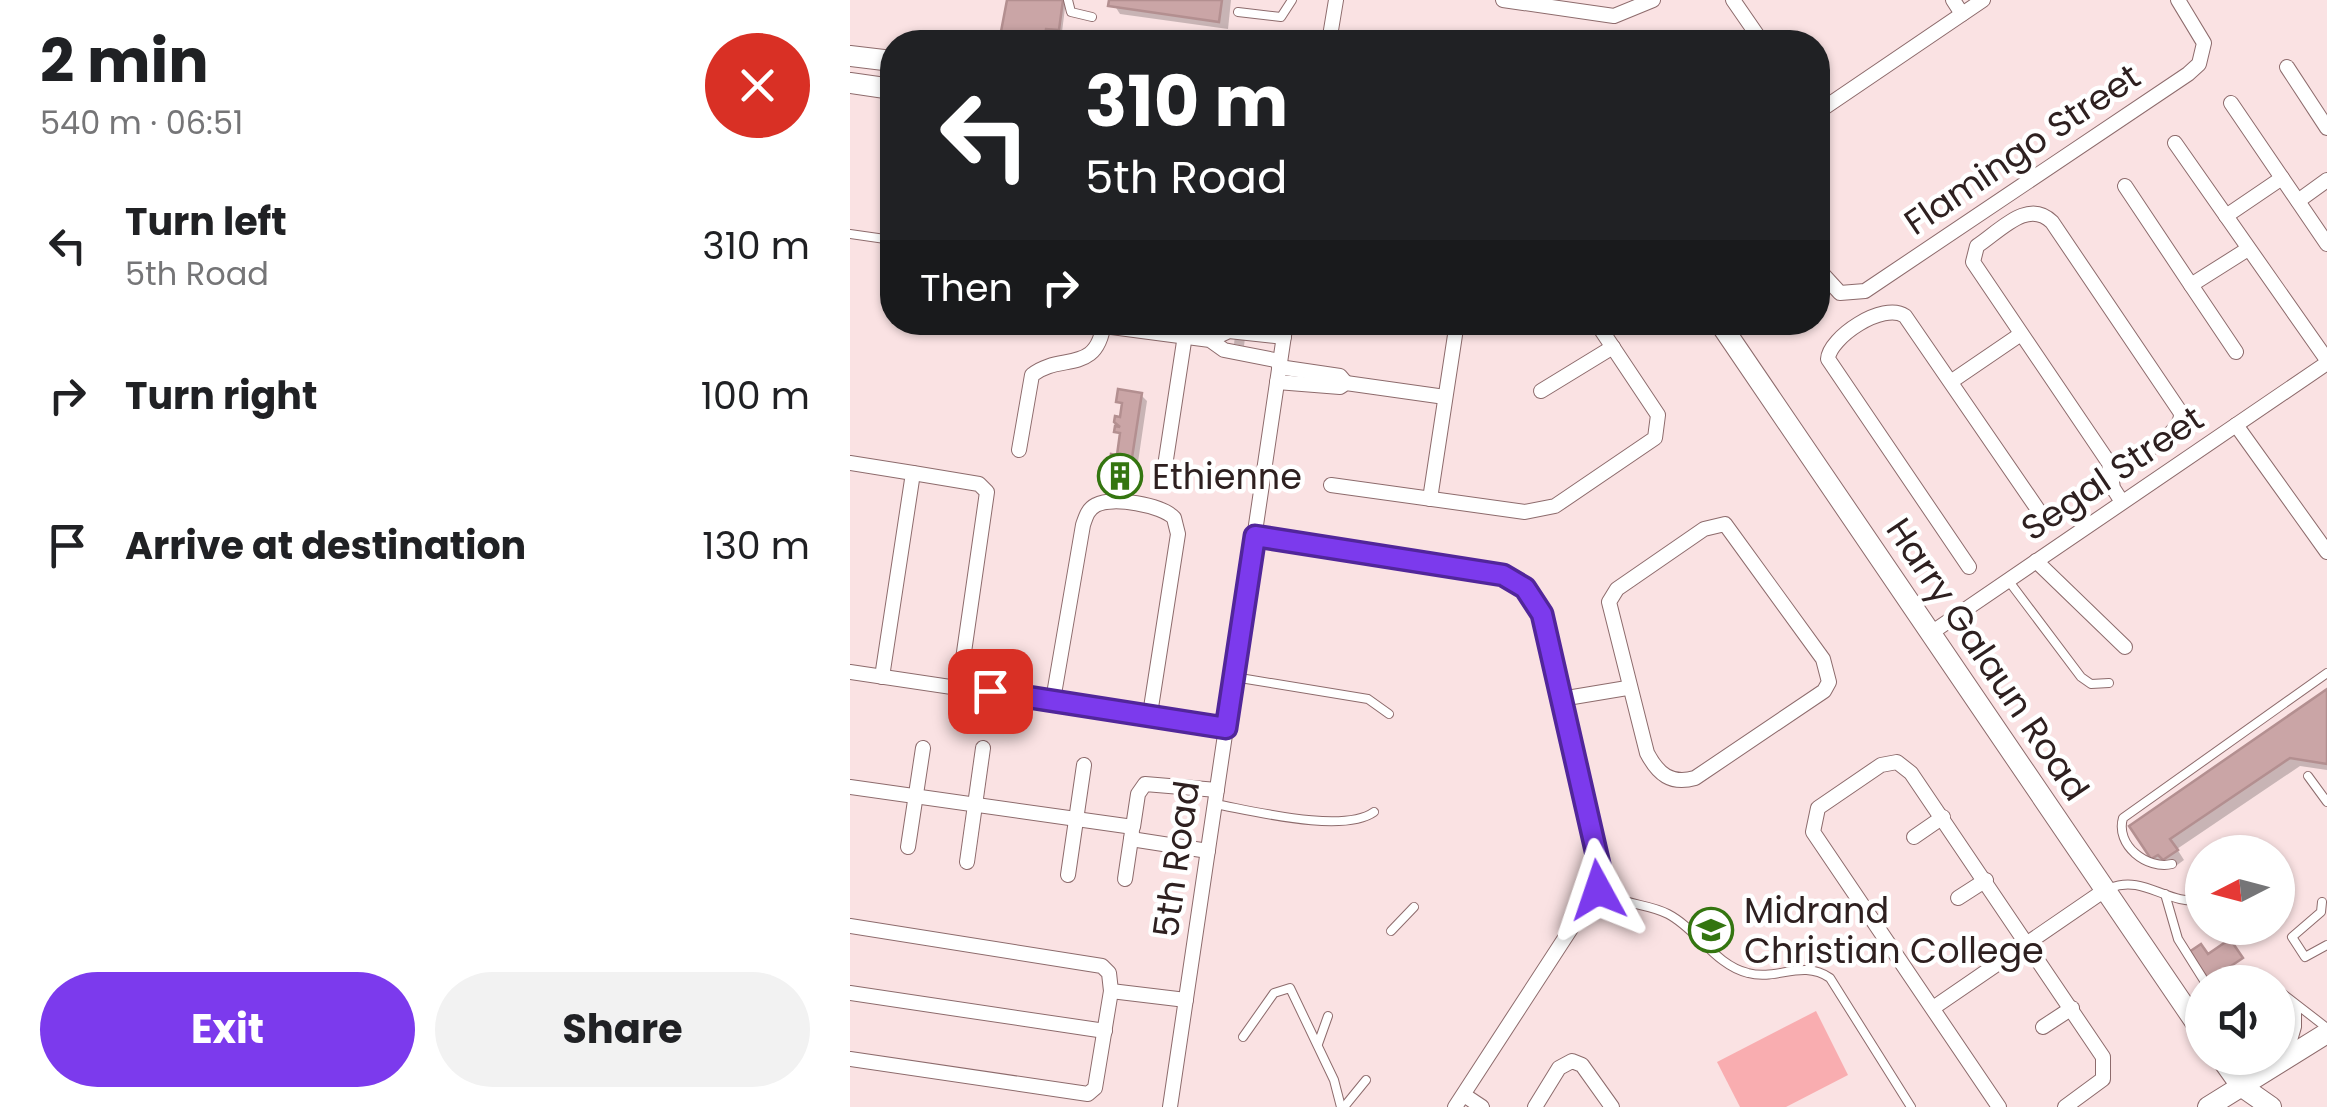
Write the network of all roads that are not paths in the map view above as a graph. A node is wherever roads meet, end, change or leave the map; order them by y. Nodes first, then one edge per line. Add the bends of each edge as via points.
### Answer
1 (1068, 0) edge
2 (1292, 0) edge
3 (1336, 0) edge
4 (1503, 0) edge
5 (1653, 0) edge
6 (1733, 0) edge
7 (1953, 0) edge
8 (1983, 0) edge
9 (2178, 0) edge
10 (1238, 12) dead end
11 (1962, 14) junction
12 (1092, 17) dead end
13 (1331, 30) edge
14 (1754, 30) edge
15 (850, 56) edge
16 (880, 60) edge
17 (2287, 67) dead end
18 (850, 83) edge
19 (880, 88) edge
20 (880, 91) edge
21 (850, 92) edge
22 (2231, 103) dead end
23 (1830, 104) edge
24 (2327, 128) edge
25 (2174, 142) dead end
26 (2282, 178) junction
27 (2327, 180) edge
28 (2125, 186) dead end
29 (2298, 201) junction
30 (2226, 216) junction
31 (850, 234) edge
32 (880, 238) edge
33 (2327, 244) edge
34 (2248, 248) junction
35 (1830, 283) edge
36 (2192, 284) junction
37 (2021, 334) junction
38 (1101, 335) edge
39 (1185, 335) edge
40 (1198, 335) edge
41 (1221, 335) edge
42 (1284, 335) edge
43 (1454, 335) edge
44 (1605, 335) edge
45 (1728, 335) edge
46 (1210, 340) junction
47 (1613, 347) junction
48 (2236, 352) dead end
49 (2327, 361) edge
50 (1279, 370) junction
51 (1952, 382) junction
52 (1542, 391) dead end
53 (1445, 398) junction
54 (2236, 425) junction
55 (1019, 450) dead end
56 (850, 463) edge
57 (2109, 463) junction
58 (913, 473) junction
59 (1163, 478) dead end
60 (1332, 485) dead end
61 (1430, 499) junction
62 (2122, 502) junction
63 (2044, 517) dead end
64 (1255, 536) junction
65 (2327, 552) edge
66 (2036, 561) junction
67 (1969, 566) dead end
68 (2008, 580) junction
69 (1931, 633) junction
70 (2126, 647) dead end
71 (850, 672) edge
72 (2327, 673) edge
73 (882, 677) junction
74 (1234, 677) junction
75 (2108, 684) dead end
76 (959, 686) junction
77 (1627, 688) junction
78 (1561, 699) junction
79 (1053, 700) junction
80 (1150, 714) junction
81 (1389, 714) dead end
82 (1226, 728) junction
83 (923, 748) dead end
84 (983, 748) dead end
85 (1084, 765) dead end
86 (2308, 776) dead end
87 (850, 787) edge
88 (917, 796) junction
89 (1216, 797) junction
90 (2327, 802) edge
91 (974, 804) junction
92 (1374, 812) dead end
93 (1943, 817) junction
94 (1076, 819) junction
95 (1132, 833) junction
96 (1914, 837) dead end
97 (908, 847) dead end
98 (1208, 851) junction
99 (967, 862) dead end
100 (2172, 864) dead end
101 (1068, 875) dead end
102 (1125, 880) dead end
103 (1986, 880) junction
104 (1600, 884) junction
105 (2106, 890) junction
106 (2165, 894) junction
107 (1958, 898) dead end
108 (2185, 902) edge
109 (2322, 902) dead end
110 (1414, 908) dead end
111 (850, 926) edge
112 (1391, 931) dead end
113 (2327, 944) edge
114 (2028, 945) junction
115 (2194, 965) edge
116 (1111, 991) junction
117 (850, 993) edge
118 (1186, 1000) junction
119 (2185, 1000) edge
120 (2297, 1006) joint
121 (1933, 1008) junction
122 (2072, 1008) junction
123 (1328, 1016) dead end
124 (2043, 1027) dead end
125 (2327, 1030) edge
126 (1105, 1031) junction
127 (2295, 1036) edge
128 (1243, 1037) dead end
129 (1318, 1044) junction
130 (2295, 1053) edge
131 (850, 1058) edge
132 (2234, 1075) edge
133 (2260, 1075) edge
134 (1366, 1080) dead end
135 (2242, 1086) junction
136 (1459, 1101) edge
137 (1170, 1107) edge
138 (1343, 1107) edge
139 (1482, 1107) edge
140 (1536, 1107) edge
141 (1612, 1107) edge
142 (1911, 1107) edge
143 (1999, 1107) edge
144 (2065, 1107) edge
145 (2208, 1107) edge
146 (2272, 1107) edge

1 - 12 lane via 1071,12
2 - 10 lane via 1282,17
3 - 13 street
4 - 5 street via 1614,16
6 - 14 street
7 - 11 street
8 - 11 street
9 - 35 street, Flamingo Street via 2204,50 2188,74 1866,291 1840,294
11 - 23 street
15 - 16 main road
17 - 24 street
18 - 19 main road
20 - 21 main road
22 - 26 street
25 - 30 street
26 - 29 street
26 - 30 street
27 - 29 street
28 - 36 street
29 - 33 street
30 - 34 street
31 - 32 lane
34 - 36 street
34 - 49 street
36 - 48 street
37 - 51 street
37 - 57 street
37 - 57 street via 1972,253 2026,212 2036,212 2052,222 2182,413 2176,428 2128,461
38 - 55 street via 1084,359 1032,376
39 - 59 street
40 - 46 street
41 - 46 street
42 - 50 street, 5th Road
43 - 53 street
44 - 47 street
45 - 69 main road, Harry Galaun Road
46 - 50 street
47 - 52 street
47 - 61 street via 1658,415 1654,438 1546,510
49 - 54 street, Segal Street
50 - 53 street
50 - 64 street, 5th Road
51 - 63 street
51 - 67 street via 1894,310 1878,312 1828,353
53 - 61 street
54 - 62 street, Segal Street
54 - 65 street
56 - 58 street
57 - 62 street via 2112,488
58 - 73 street
58 - 76 street via 979,484 989,498
60 - 61 street
62 - 66 street, Segal Street
64 - 74 street, 5th Road
64 - 78 street via 1490,571 1516,581 1542,614
66 - 68 street, Segal Street
66 - 70 street
68 - 69 street, Segal Street
68 - 75 lane via 2081,677
69 - 105 main road, Harry Galaun Road
71 - 73 street
72 - 100 lane via 2123,818 2130,849 2158,866
73 - 76 street
74 - 81 lane via 1368,699
74 - 82 street, 5th Road
76 - 79 street
77 - 77 street via 1611,597 1718,523 1731,528 1829,674 1824,691 1696,778 1681,781 1664,777 1652,762
77 - 78 street
78 - 104 street
79 - 80 street
79 - 80 street via 1090,509 1104,502 1160,509 1174,518 1178,534
80 - 82 street
82 - 89 street, 5th Road
83 - 88 street
84 - 91 street
85 - 94 street
86 - 90 lane
87 - 88 street
88 - 91 street
88 - 97 street
89 - 92 lane via 1332,821 1361,820
89 - 95 street via 1145,784
89 - 98 street, 5th Road
91 - 94 street
91 - 99 street
93 - 96 street
93 - 103 street
93 - 121 street via 1897,762 1881,765 1824,803 1812,823 1816,840
94 - 95 street
94 - 101 street
95 - 98 street
95 - 102 street
98 - 118 street, 5th Road
103 - 107 street
103 - 114 street
104 - 136 street
104 - 142 lane via 1624,904 1670,915 1736,969 1761,975 1811,969 1830,978
105 - 106 lane via 2129,882
105 - 114 street
105 - 119 main road, Harry Galaun Road
106 - 108 lane
106 - 115 lane via 2178,939
109 - 113 lane via 2321,912 2292,937 2302,956
110 - 112 lane
111 - 116 street via 1102,966 1110,973
114 - 121 street
114 - 122 street
116 - 118 street
116 - 126 street
117 - 126 street
118 - 137 street, 5th Road
120 - 125 lane
120 - 127 lane
121 - 143 street
122 - 124 street
122 - 144 street via 2106,1072
123 - 129 lane
125 - 130 main road
126 - 131 street via 1095,1088 1084,1094
128 - 129 lane via 1284,988 1297,995
129 - 138 lane
132 - 135 main road
133 - 135 main road
134 - 138 lane
135 - 145 main road
135 - 146 main road
136 - 139 street
140 - 141 street via 1559,1068 1572,1061

